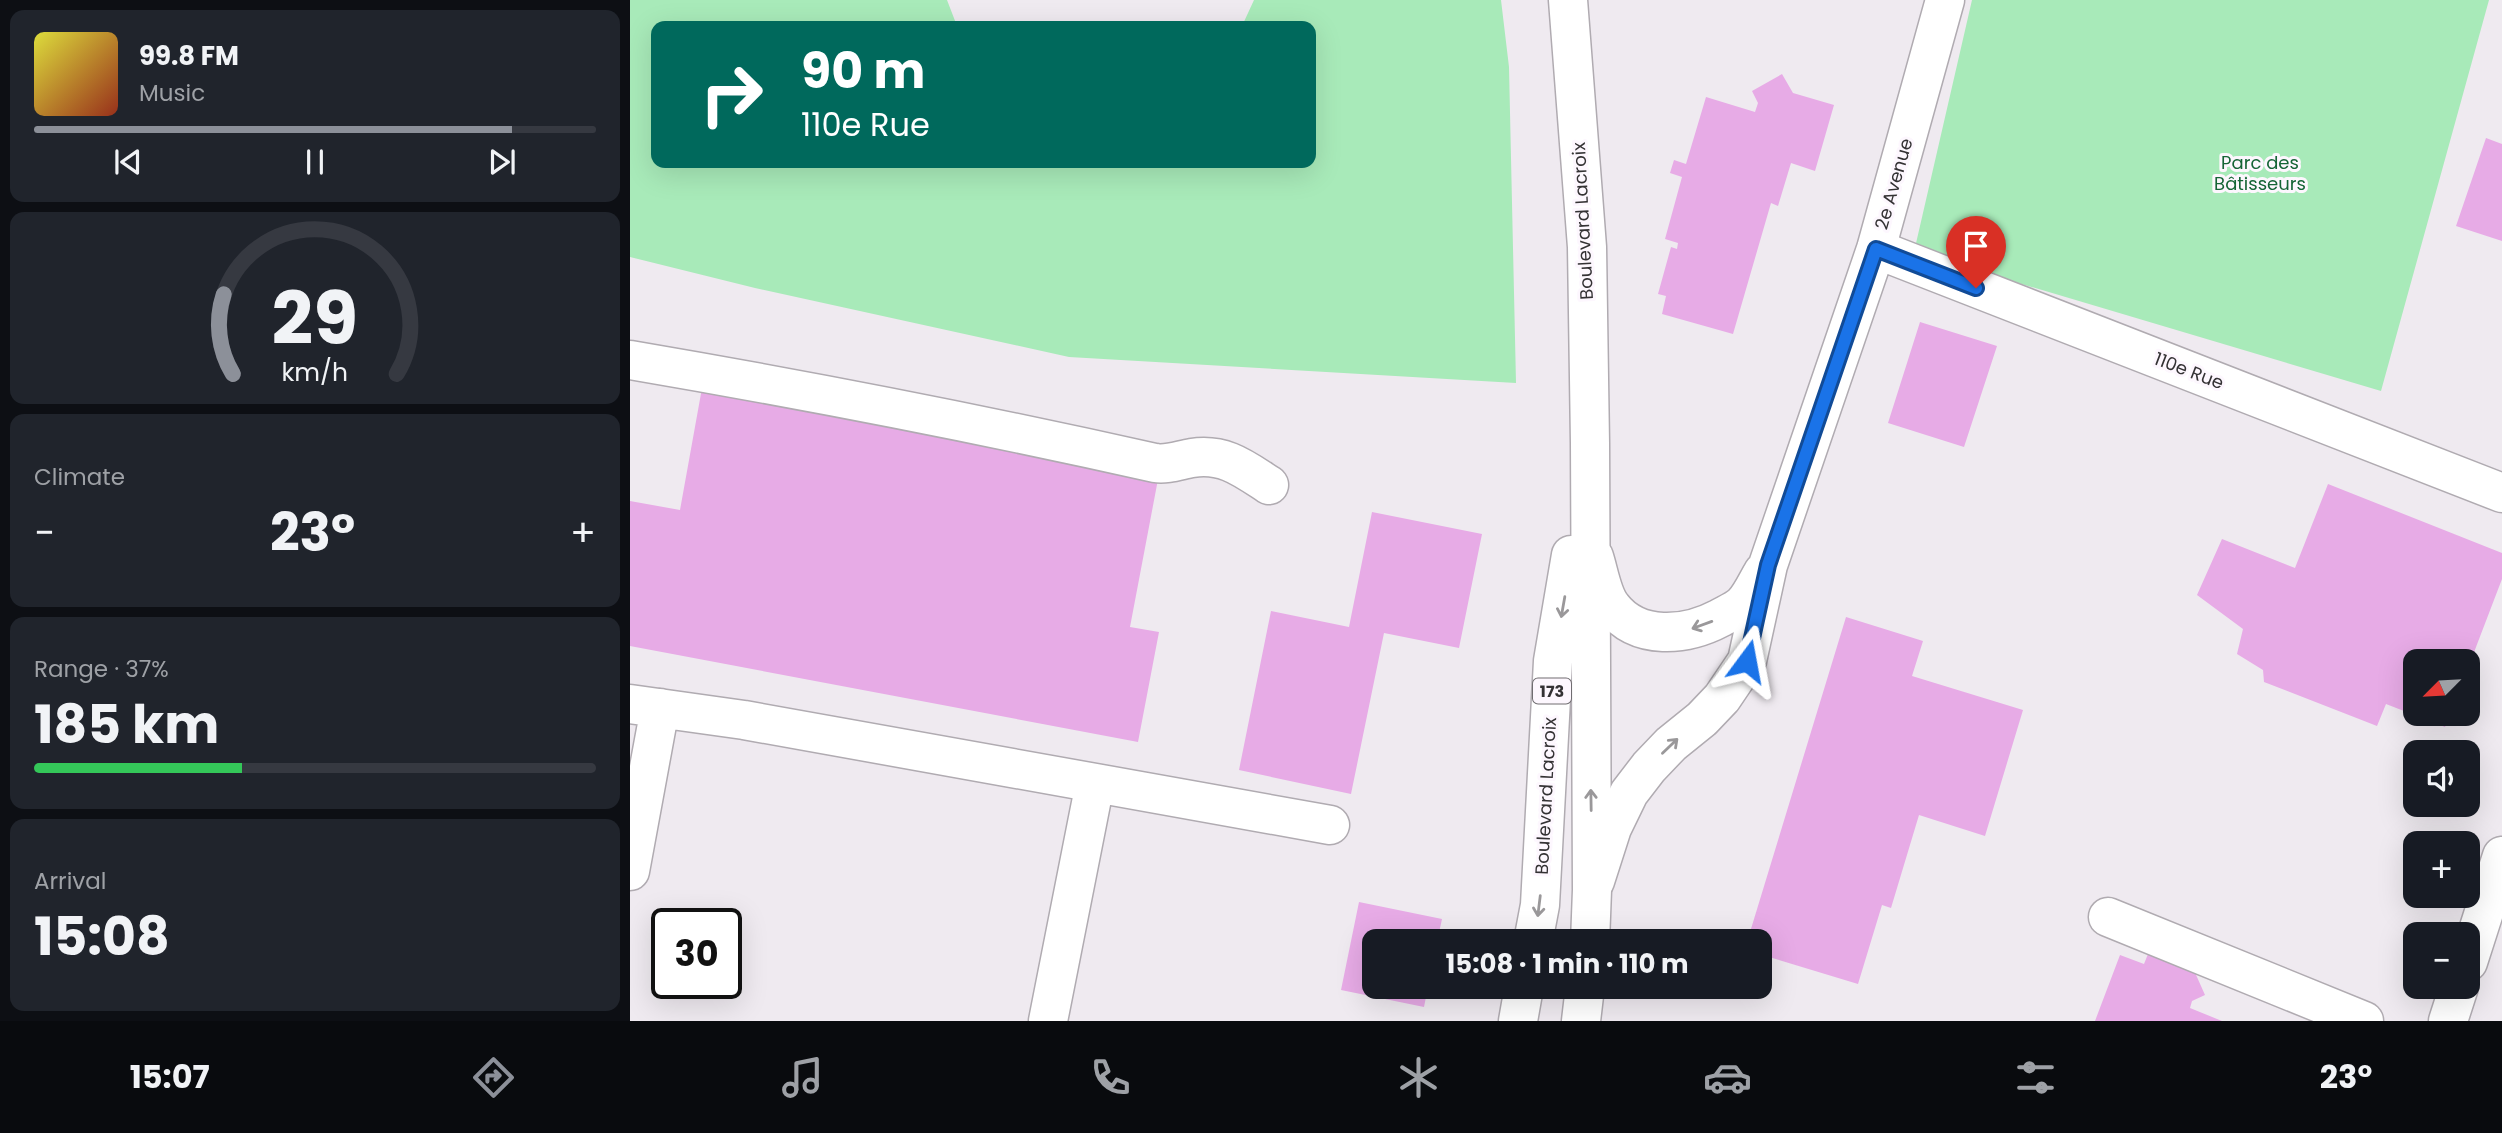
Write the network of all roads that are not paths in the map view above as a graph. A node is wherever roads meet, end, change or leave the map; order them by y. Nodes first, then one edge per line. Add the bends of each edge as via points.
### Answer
1 (1568, 0) edge
2 (1945, 0) edge
3 (1876, 249) junction
4 (630, 360) edge
5 (1590, 443) junction
6 (1269, 485) dead end
7 (2502, 493) edge
8 (1589, 541) junction
9 (1768, 565) junction
10 (645, 706) edge
11 (1095, 783) junction
12 (1330, 825) dead end
13 (2502, 856) edge
14 (630, 871) edge
15 (1592, 890) junction
16 (2108, 917) dead end
17 (2480, 925) edge
18 (1535, 929) edge
19 (1590, 929) edge
20 (1522, 999) edge
21 (1584, 999) edge
22 (2455, 999) edge
23 (1048, 1021) edge
24 (1518, 1021) edge
25 (1581, 1021) edge
26 (2364, 1021) edge
27 (2448, 1021) edge

1 - 5 street, Boulevard Lacroix / 173 via 1587,247
2 - 3 street, 2e Avenue
3 - 7 street, 110e Rue
3 - 9 street, 2e Avenue
4 - 6 street via 1012,431 1161,464 1215,456
5 - 8 street, Boulevard Lacroix
5 -> 18 street, Boulevard Lacroix / 173 via 1553,661
9 -> 8 street, 2e Avenue via 1743,604 1724,616 1701,627 1654,632 1624,621 1609,605
15 -> 8 street, Boulevard Lacroix
15 -> 9 street, 2e Avenue via 1629,793 1671,744 1723,698 1747,661
10 - 11 street
10 - 14 street
11 - 12 street
11 - 23 street
13 - 17 street
15 - 19 street, Boulevard Lacroix
16 - 26 street
20 - 24 street
21 - 25 street
22 - 27 street

